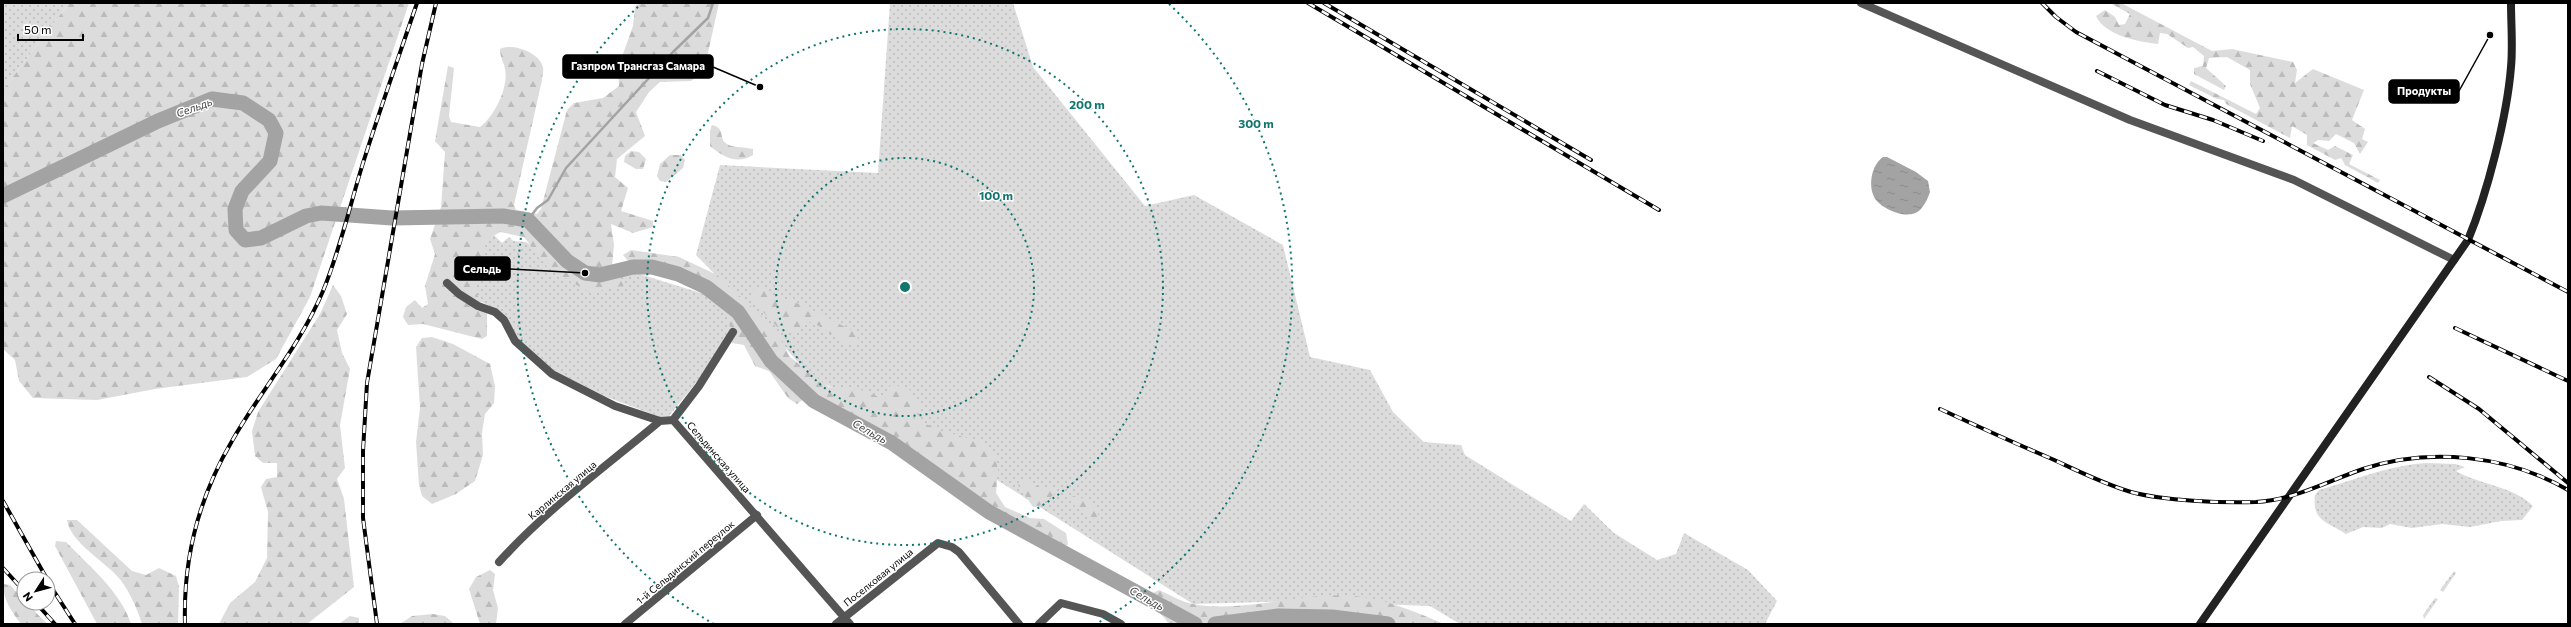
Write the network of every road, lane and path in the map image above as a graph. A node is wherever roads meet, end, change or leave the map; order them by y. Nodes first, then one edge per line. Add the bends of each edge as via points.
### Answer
1 (1861, 3) edge
2 (2511, 3) edge
3 (2454, 260) junction
4 (447, 283) dead end
5 (732, 332) dead end
6 (673, 420) junction
7 (660, 421) junction
8 (757, 515) junction
9 (499, 562) dead end
10 (844, 617) junction
11 (626, 624) edge
12 (836, 624) edge
13 (850, 624) edge
14 (1019, 624) edge
15 (1039, 624) edge
16 (1121, 624) edge
17 (2200, 624) edge

1 - 3 street via 2130,120 2294,180
2 - 3 main road via 2511,66 2504,110 2475,222 2468,240
3 - 17 main road
4 - 7 street, Сельдинская улица via 478,306 495,312 504,320 515,341 552,374 615,406
5 - 6 street via 699,386
6 - 7 street, Сельдинская улица
6 - 8 street, Сельдинская улица
7 - 9 street, Карлинская улица via 588,479 521,538
8 - 10 street, Сельдинская улица
8 - 11 street, 1-й Сельдинский переулок
10 - 12 street, Поселковая улица
10 - 13 street, Сельдинская улица
10 - 14 street, Поселковая улица via 934,545 944,544 959,552
15 - 16 street via 1061,603 1098,612

